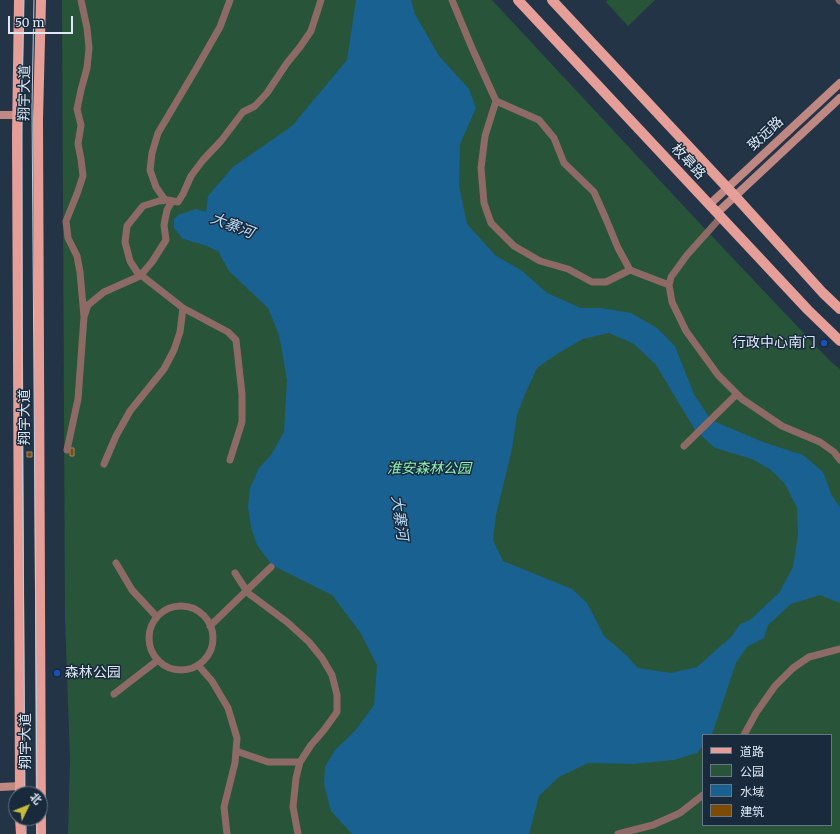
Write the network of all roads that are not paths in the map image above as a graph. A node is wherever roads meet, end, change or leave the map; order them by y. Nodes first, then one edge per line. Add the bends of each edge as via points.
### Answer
1 (19, 0) edge
2 (41, 0) edge
3 (81, 0) edge
4 (230, 0) edge
5 (321, 0) edge
6 (452, 0) edge
7 (518, 0) edge
8 (552, 0) edge
9 (840, 83) edge
10 (840, 98) edge
11 (496, 101) junction
12 (0, 115) edge
13 (17, 115) junction
14 (727, 188) junction
15 (735, 196) junction
16 (168, 201) junction
17 (709, 205) junction
18 (719, 215) junction
19 (630, 270) junction
20 (140, 276) junction
21 (669, 285) junction
22 (183, 308) junction
23 (840, 309) edge
24 (84, 317) junction
25 (840, 342) edge
26 (737, 394) junction
27 (684, 446) dead end
28 (67, 450) dead end
29 (230, 460) dead end
30 (840, 460) edge
31 (104, 464) dead end
32 (116, 563) dead end
33 (271, 567) dead end
34 (235, 573) dead end
35 (247, 591) junction
36 (157, 617) junction
37 (210, 626) junction
38 (840, 649) edge
39 (158, 660) junction
40 (198, 665) junction
41 (114, 694) dead end
42 (745, 734) edge
43 (236, 751) junction
44 (300, 762) junction
45 (20, 786) edge
46 (702, 797) edge
47 (41, 834) edge
48 (227, 834) edge
49 (298, 834) edge
50 (618, 834) edge

1 - 13 main road, 翔宇大道
2 - 47 main road, 翔宇大道 via 38,120
3 - 24 street via 89,48 77,109 81,125 78,144 83,176 66,221 68,238 77,256
4 - 16 street via 216,32 158,133 150,170 156,188
5 - 16 street via 311,31 266,93 255,106 243,112 203,160 191,176 178,202
6 - 11 street
7 - 17 main road, 枚皋路
8 - 14 main road, 枚皋路
9 - 14 street, 致远路
10 - 15 street
11 - 19 street via 539,120 554,138 564,163 594,192
11 - 19 street via 485,136 481,168 484,203 492,223 514,246 540,261 568,269 592,282 606,282
12 - 13 street
13 - 45 main road, 翔宇大道
14 - 15 main road, 枚皋路
14 - 17 street, 致远路
15 - 18 street
15 - 23 main road, 枚皋路
16 - 20 street via 164,225 166,240
16 - 20 street via 159,200 143,206 127,226 126,242 130,261
17 - 18 main road, 枚皋路
18 - 21 street via 671,277
18 - 25 main road, 枚皋路
19 - 21 street
20 - 22 street
20 - 24 street via 104,292 88,305
21 - 26 street via 672,302 686,331 718,375
22 - 29 street via 228,332 236,340 242,394 242,422
22 - 31 street via 180,332 174,350 164,369 130,411
24 - 28 street via 78,399
26 - 27 street
26 - 30 street via 782,426 820,442
32 - 36 street via 132,590
33 - 35 street
34 - 35 street
35 - 37 street
35 - 44 street via 309,642 332,675 337,695 337,712
36 - 37 street via 169,608 190,607 200,612
36 - 39 street via 150,631 149,642
37 - 40 street via 213,639 211,649
38 - 42 street via 808,657 793,668 775,686
39 - 40 street via 178,670
39 - 41 street
40 - 43 street via 228,708 237,738
43 - 44 street via 268,762
43 - 48 street via 224,807
44 - 49 street via 293,807
46 - 50 street via 680,813 653,825

